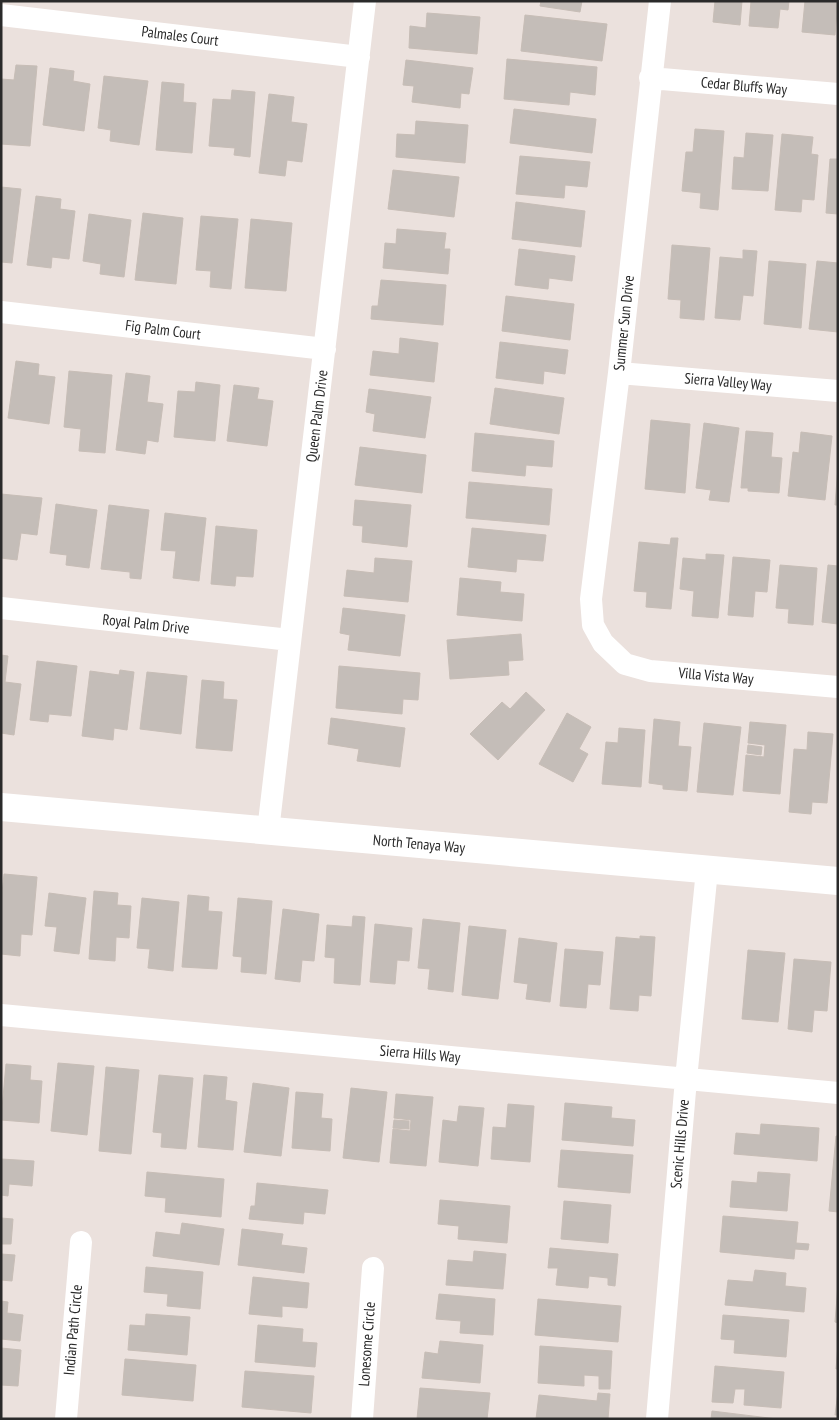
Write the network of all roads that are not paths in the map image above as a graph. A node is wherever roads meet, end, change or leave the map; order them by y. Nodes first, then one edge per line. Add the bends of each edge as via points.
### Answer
1 (365, 1) edge
2 (660, 1) edge
3 (1, 15) edge
4 (359, 56) junction
5 (650, 78) junction
6 (838, 94) edge
7 (1, 312) edge
8 (325, 349) junction
9 (619, 373) junction
10 (838, 391) edge
11 (1, 608) edge
12 (290, 640) junction
13 (603, 643) joint
14 (838, 687) edge
15 (1, 807) edge
16 (268, 831) junction
17 (707, 870) junction
18 (838, 881) edge
19 (1, 1015) edge
20 (686, 1079) junction
21 (838, 1093) edge
22 (81, 1242) dead end
23 (372, 1268) dead end
24 (66, 1419) edge
25 (362, 1419) edge
26 (656, 1419) edge

1 - 4 street, Queen Palm Drive
2 - 5 street, Summer Sun Drive
3 - 4 street, Palmales Court
4 - 8 street, Queen Palm Drive
5 - 6 street, Cedar Bluffs Way
5 - 9 street, Summer Sun Drive
7 - 8 street, Fig Palm Court
8 - 12 street, Queen Palm Drive
9 - 10 street, Sierra Valley Way
9 - 13 street, Summer Sun Drive via 592,599 593,624
11 - 12 street, Royal Palm Drive
12 - 16 street, Queen Palm Drive
13 - 14 street, Villa Vista Way via 624,664 650,671
15 - 16 main road, North Tenaya Way
16 - 17 main road, North Tenaya Way
17 - 18 main road, North Tenaya Way
17 - 20 street, Scenic Hills Drive
19 - 20 street, Sierra Hills Way
20 - 21 street, Sierra Hills Way
20 - 26 street, Scenic Hills Drive
22 - 24 street, Indian Path Circle
23 - 25 street, Lonesome Circle

